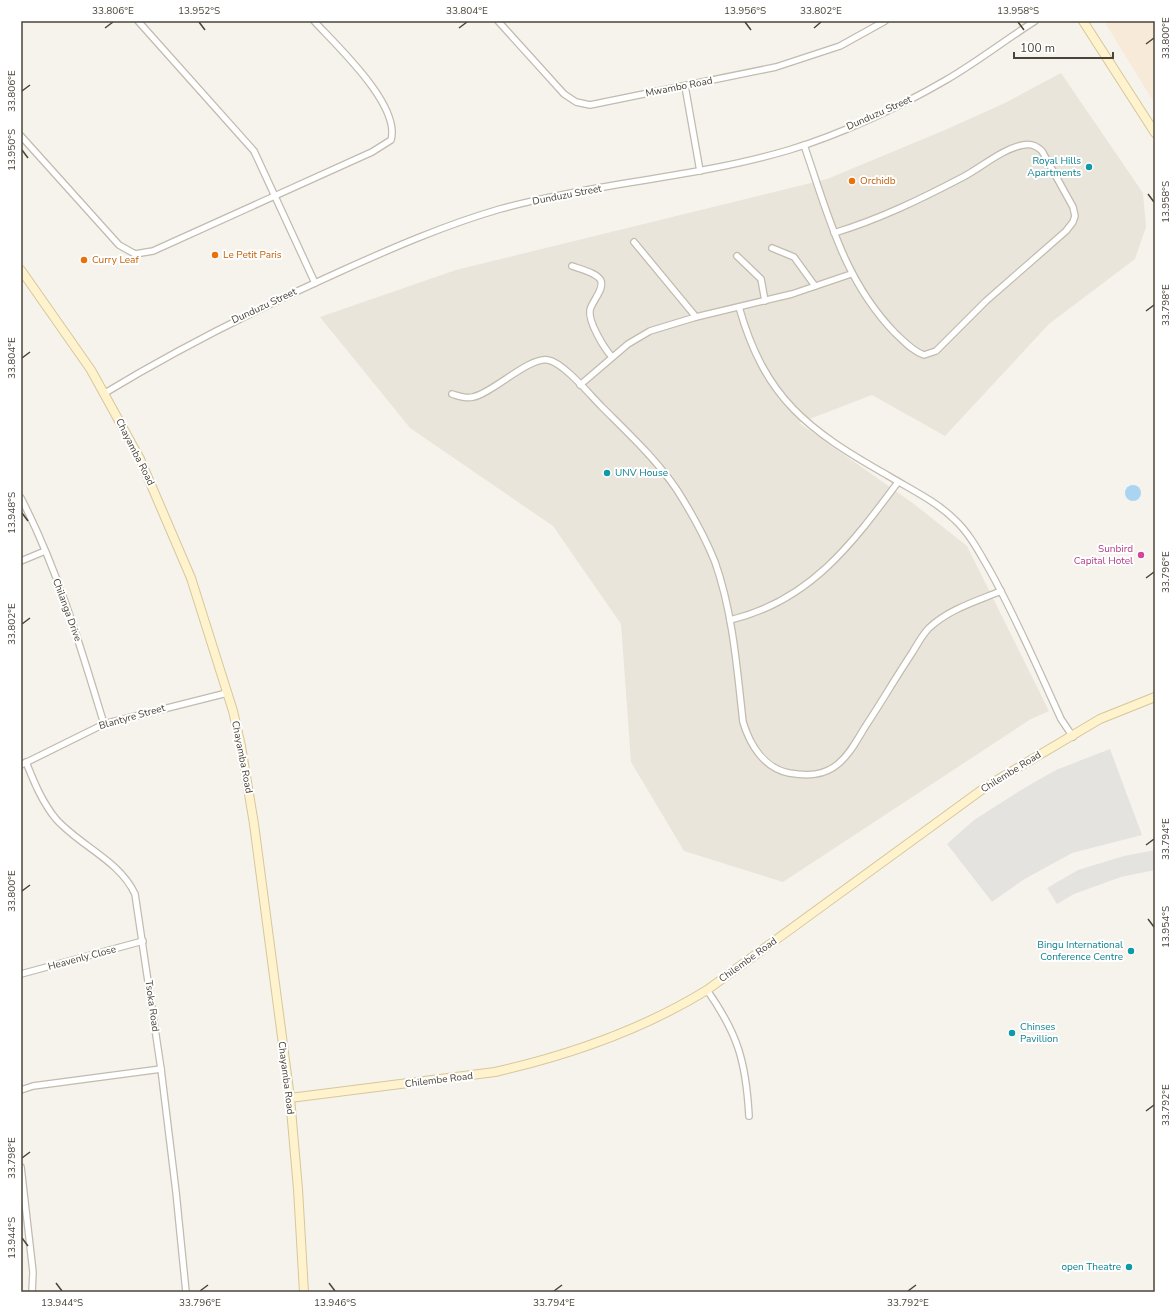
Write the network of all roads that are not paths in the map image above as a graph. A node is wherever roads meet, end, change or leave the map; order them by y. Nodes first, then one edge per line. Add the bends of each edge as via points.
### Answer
1 (138, 21) edge
2 (314, 21) edge
3 (498, 21) edge
4 (885, 21) edge
5 (1035, 21) edge
6 (1083, 21) edge
7 (685, 86) junction
8 (1155, 133) edge
9 (21, 136) edge
10 (804, 145) junction
11 (700, 170) junction
12 (276, 195) junction
13 (834, 233) junction
14 (634, 242) dead end
15 (772, 248) dead end
16 (737, 256) dead end
17 (572, 266) dead end
18 (21, 270) edge
19 (851, 274) junction
20 (315, 283) junction
21 (815, 286) junction
22 (765, 301) junction
23 (739, 307) junction
24 (696, 317) junction
25 (612, 357) junction
26 (580, 385) junction
27 (105, 393) junction
28 (452, 394) dead end
29 (898, 482) junction
30 (21, 498) edge
31 (45, 551) junction
32 (21, 561) edge
33 (1001, 591) junction
34 (730, 620) junction
35 (227, 692) junction
36 (1155, 697) edge
37 (104, 724) junction
38 (1073, 737) junction
39 (23, 763) edge
40 (143, 941) junction
41 (21, 974) edge
42 (707, 990) junction
43 (161, 1069) junction
44 (21, 1090) edge
45 (290, 1098) junction
46 (749, 1116) dead end
47 (21, 1168) edge
48 (32, 1292) edge
49 (186, 1292) edge
50 (304, 1292) edge

1 - 12 street via 246,140 262,165
2 - 12 street via 376,91 389,118 392,135 390,140 379,148
3 - 7 street, Mwambo Road via 564,94 576,102 590,105
4 - 7 street, Mwambo Road via 840,46 818,54 776,67
5 - 10 street, Dunduzu Street via 921,94
6 - 8 main road
7 - 11 street
9 - 12 street via 119,245 135,254 153,251
10 - 11 street, Dunduzu Street via 732,165
10 - 13 street
11 - 20 street, Dunduzu Street via 570,193 501,209 429,233
12 - 20 street
13 - 19 street
13 - 19 street via 906,206 1008,150 1024,144 1035,146 1042,151 1074,211 1074,222 1057,240 986,301 936,352 928,355 914,350 885,322 862,293
14 - 24 street
15 - 21 street via 794,257
16 - 22 street via 761,279
17 - 25 street via 601,280 602,286 590,309 590,316 603,345
18 - 27 main road, Chayamba Road
19 - 21 street
20 - 27 street, Dunduzu Street via 214,330
21 - 22 street
22 - 23 street
23 - 24 street
23 - 29 street via 748,338 770,379 789,405 822,435
24 - 25 street via 650,331
25 - 26 street
26 - 28 street via 555,363 540,360 473,397
26 - 34 street via 631,436 676,489 715,563
27 - 35 main road, Chayamba Road via 140,459 175,538 205,617
29 - 33 street via 935,503 956,520 974,543
29 - 34 street via 844,552 817,576 774,605
30 - 31 street, Chilanga Drive
31 - 32 street
31 - 37 street, Chilanga Drive via 78,638
33 - 34 street via 952,612 928,629 845,757 829,769 815,775 800,775 776,768 762,758 751,744 743,722
33 - 38 street
35 - 37 street, Blantyre Street
35 - 45 main road, Chayamba Road via 238,730 249,788
36 - 38 main road, Chilembe Road via 1100,719
37 - 39 street, Blantyre Street
38 - 42 main road, Chilembe Road via 987,786
39 - 40 street, Tsoka Road via 56,819 116,869 131,887 138,906
40 - 41 street, Heavenly Close
40 - 43 street, Tsoka Road
42 - 45 main road, Chilembe Road via 680,1006 620,1034 526,1065 461,1077
42 - 46 street via 739,1046
43 - 44 street via 33,1086
43 - 49 street, Tsoka Road
45 - 50 main road, Chayamba Road
47 - 48 street via 33,1272

